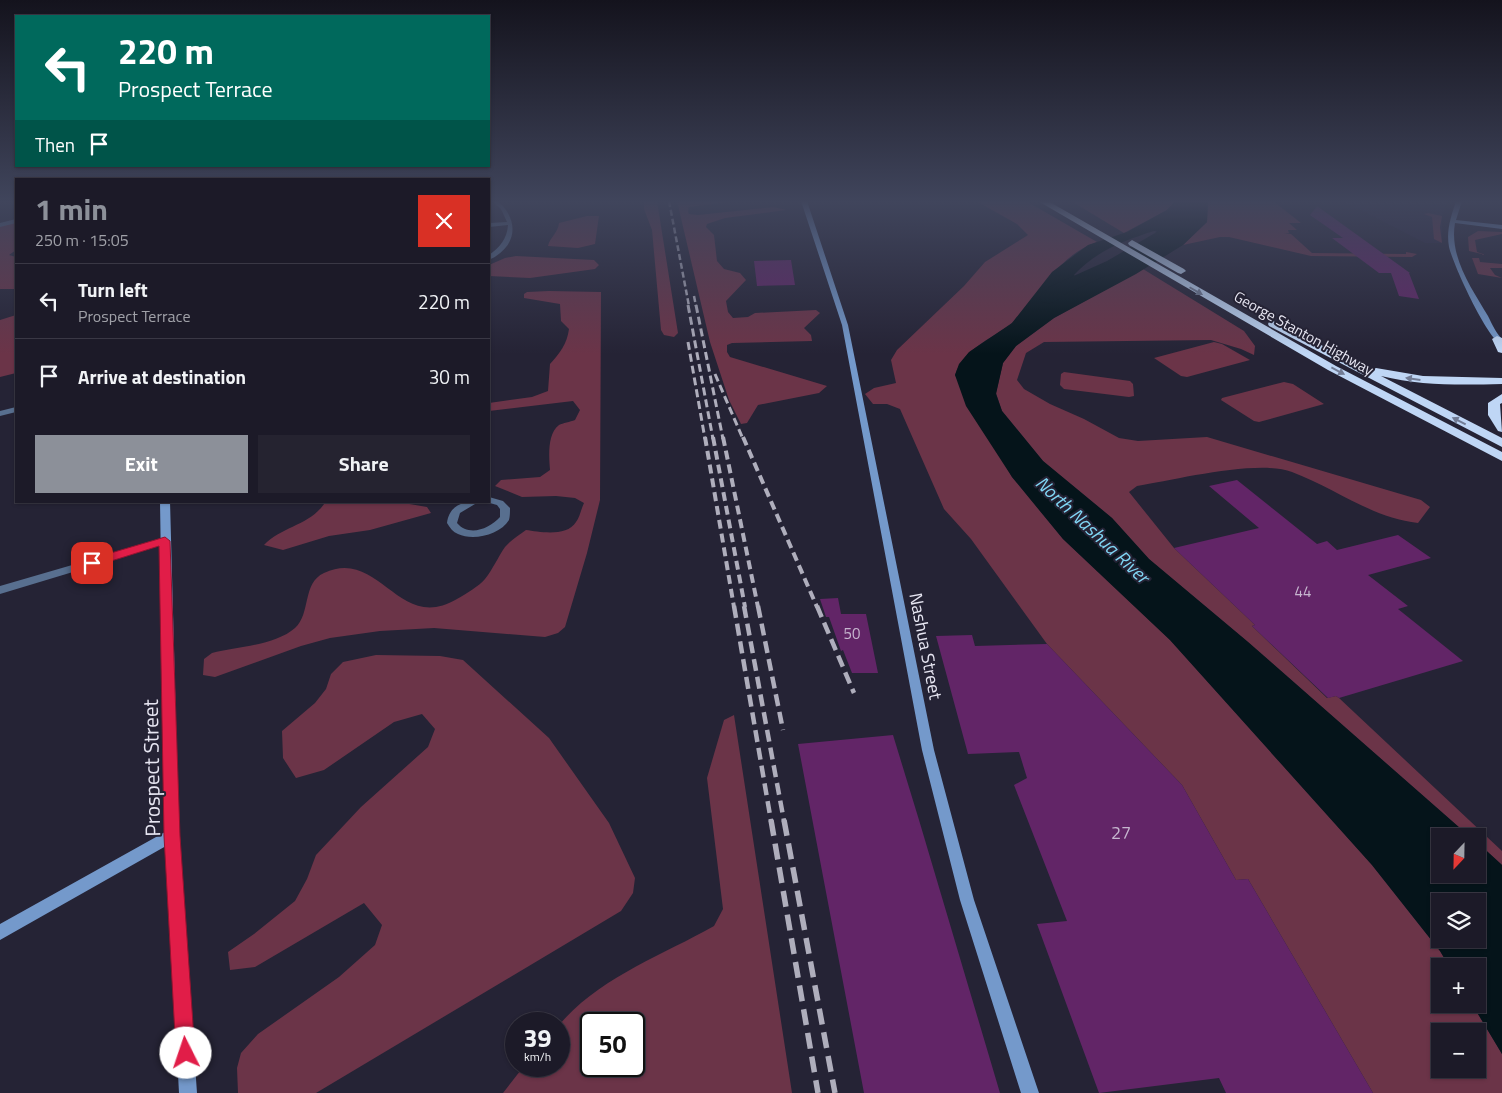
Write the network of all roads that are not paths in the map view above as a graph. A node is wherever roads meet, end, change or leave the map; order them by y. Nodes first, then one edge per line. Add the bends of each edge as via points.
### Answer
1 (822, 252) edge
2 (1128, 252) edge
3 (1149, 252) edge
4 (1454, 252) edge
5 (1500, 341) edge
6 (1502, 350) edge
7 (1335, 356) junction
8 (1500, 379) edge
9 (1502, 398) edge
10 (15, 409) edge
11 (0, 414) edge
12 (1502, 428) edge
13 (1472, 441) junction
14 (1502, 443) edge
15 (1502, 457) edge
16 (1502, 462) edge
17 (490, 500) edge
18 (165, 503) edge
19 (471, 503) edge
20 (165, 541) junction
21 (0, 590) edge
22 (172, 836) junction
23 (0, 932) edge
24 (188, 1093) edge
25 (1030, 1093) edge

1 - 25 main road, Nashua Street via 845,325 928,750 945,820
2 -> 13 highway, George Stanton Highway via 1332,368
3 - 7 highway, George Stanton Highway
4 - 5 main road via 1464,279
5 - 6 highway
8 -> 7 highway via 1450,382 1409,378 1383,373
14 -> 7 highway, George Stanton Highway
9 - 12 highway via 1494,403 1493,410
10 - 11 street
13 - 15 highway, George Stanton Highway
13 - 16 highway
17 - 19 street via 505,508 505,518 491,530 478,533 466,533 452,523 453,515
18 - 20 main road, Prospect Street
20 - 21 street
20 - 22 main road, Prospect Street
22 - 23 main road
22 - 24 main road, Prospect Street

